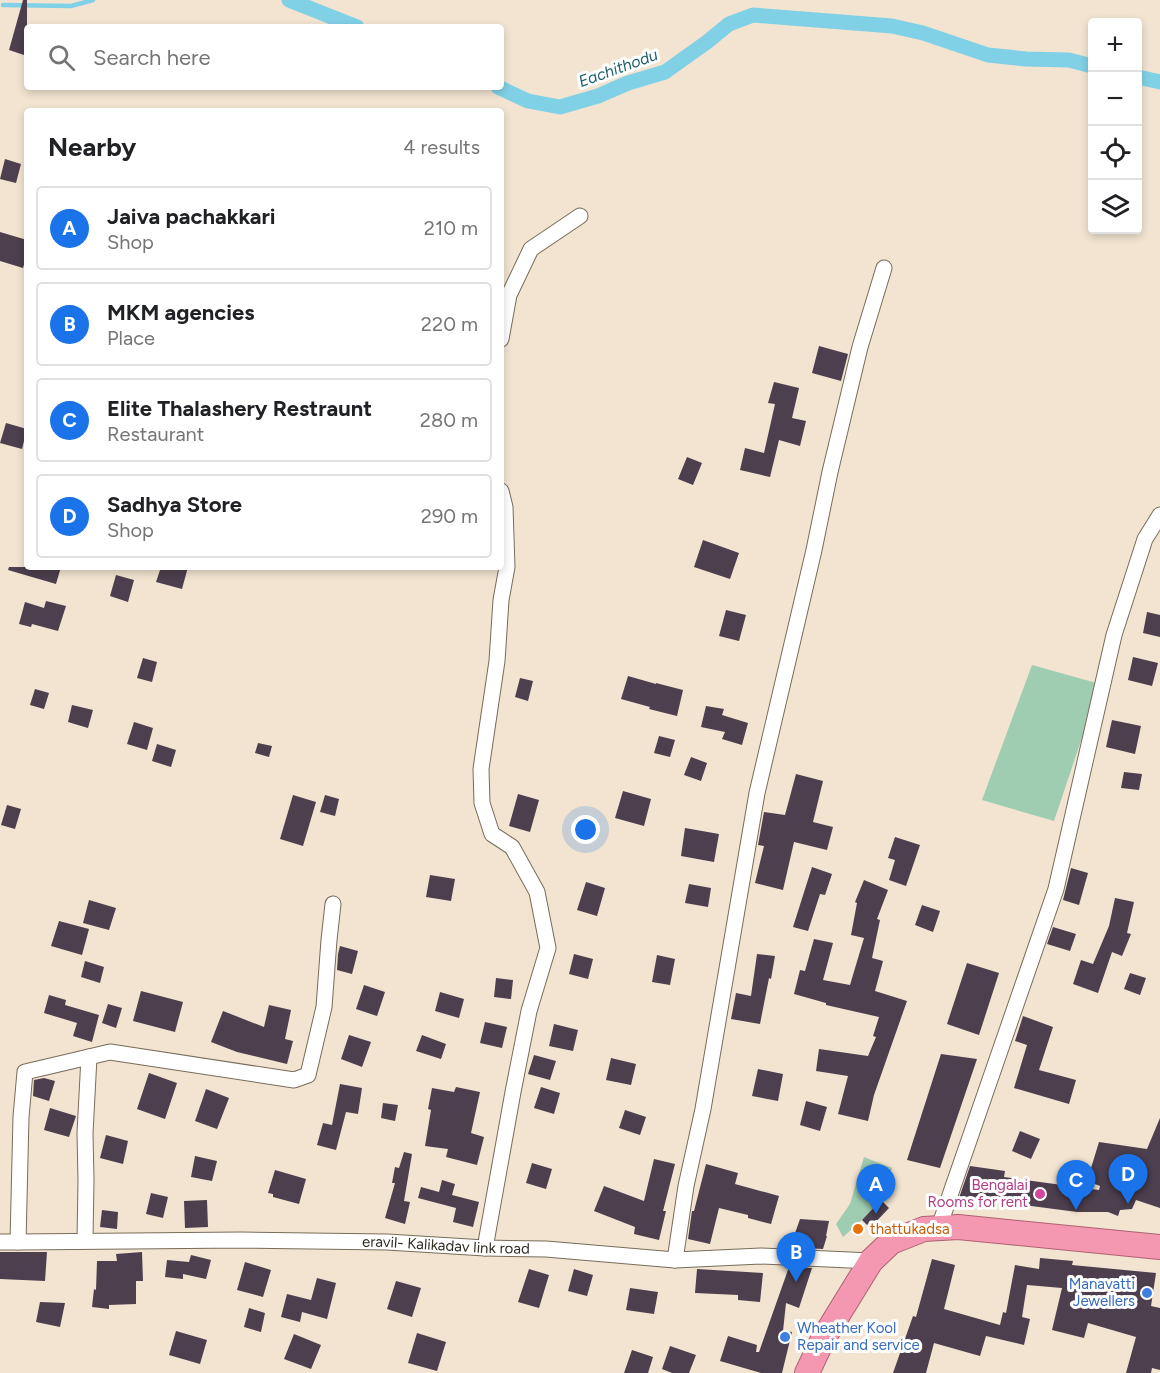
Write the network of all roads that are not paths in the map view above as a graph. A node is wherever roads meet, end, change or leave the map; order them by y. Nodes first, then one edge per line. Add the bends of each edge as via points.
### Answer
1 (580, 216) dead end
2 (884, 268) dead end
3 (504, 322) edge
4 (504, 503) edge
5 (1160, 514) edge
6 (333, 904) dead end
7 (89, 1057) junction
8 (939, 1227) junction
9 (85, 1240) junction
10 (0, 1242) edge
11 (18, 1242) junction
12 (1160, 1246) edge
13 (485, 1248) junction
14 (675, 1260) junction
15 (871, 1261) junction
16 (807, 1373) edge

1 - 3 street via 531,249 509,295
2 - 14 street via 860,347 757,793
4 - 13 street via 507,567 482,769 482,803 492,834 512,847 537,892 548,948 529,1011
5 - 8 street via 1145,539 1114,635 1056,889
6 - 7 street via 324,1007 308,1075 294,1080 110,1052
7 - 9 street
7 - 11 street via 25,1072
8 - 12 highway
8 - 15 highway via 924,1228 891,1242
9 - 11 street, eravil- Kalikadav link road
9 - 13 street, eravil- Kalikadav link road via 387,1242
10 - 11 street, eravil- Kalikadav link road
13 - 14 street, eravil- Kalikadav link road
14 - 15 street, eravil- Kalikadav link road via 760,1256
15 - 16 highway

